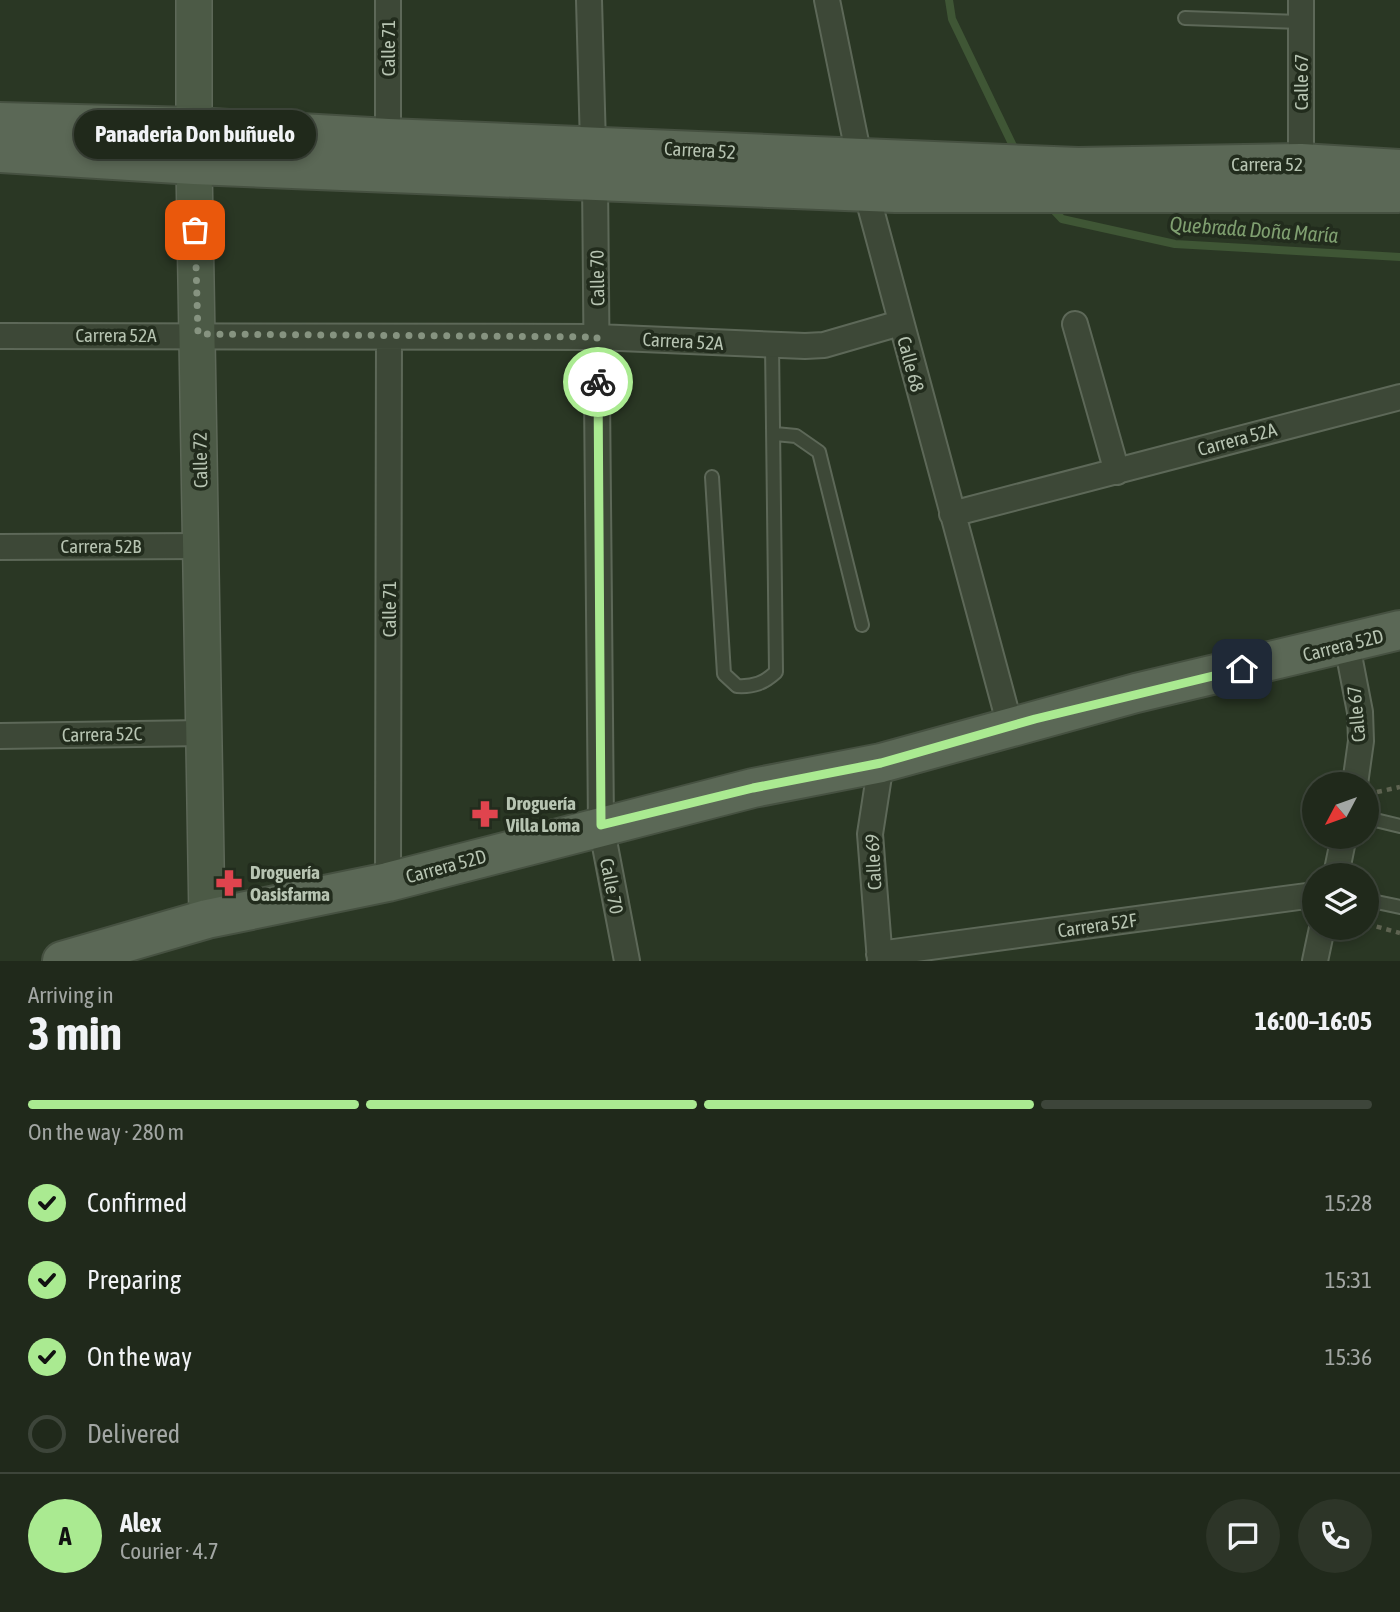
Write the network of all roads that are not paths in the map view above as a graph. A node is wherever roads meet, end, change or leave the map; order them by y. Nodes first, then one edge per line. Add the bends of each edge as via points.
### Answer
1 (194, 0) edge
2 (388, 0) edge
3 (589, 0) edge
4 (827, 0) edge
5 (1301, 11) edge
6 (1185, 18) dead end
7 (0, 122) edge
8 (194, 127) junction
9 (388, 138) junction
10 (0, 153) edge
11 (594, 162) junction
12 (1301, 163) junction
13 (194, 165) junction
14 (1400, 169) edge
15 (862, 175) junction
16 (1083, 181) junction
17 (1400, 192) edge
18 (900, 323) junction
19 (1075, 324) dead end
20 (198, 334) junction
21 (0, 335) edge
22 (389, 337) junction
23 (597, 337) junction
24 (772, 345) junction
25 (1400, 397) edge
26 (775, 434) junction
27 (1117, 472) junction
28 (712, 477) dead end
29 (952, 514) junction
30 (202, 546) junction
31 (0, 547) edge
32 (862, 625) dead end
33 (1400, 630) edge
34 (1347, 645) junction
35 (1010, 726) junction
36 (204, 733) junction
37 (0, 736) edge
38 (881, 763) junction
39 (1357, 772) edge
40 (1379, 821) edge
41 (601, 825) junction
42 (1400, 826) edge
43 (388, 882) junction
44 (1302, 897) edge
45 (1379, 903) edge
46 (1400, 907) edge
47 (207, 919) junction
48 (1319, 940) edge
49 (110, 954) edge
50 (880, 958) edge
51 (62, 961) edge
52 (627, 961) edge
53 (1315, 961) edge

1 - 8 street, Calle 72
2 - 9 street, Calle 71
3 - 11 street, Calle 70
4 - 15 street, Calle 68
5 - 6 lane
5 - 12 street, Calle 67
7 - 8 main road, Carrera 52
8 - 9 main road, Carrera 52
8 - 13 street, Calle 72
9 - 11 main road, Carrera 52
10 - 13 main road, Carrera 52
11 - 13 main road, Carrera 52
11 - 15 main road, Carrera 52
11 - 23 street, Calle 70
12 - 14 main road, Carrera 52
12 - 16 main road, Carrera 52
13 - 20 street, Calle 72
15 - 16 main road, Carrera 52
15 - 18 street, Calle 68
16 - 17 main road, Carrera 52
18 - 24 street, Carrera 52A via 824,345
18 - 29 street, Calle 68
19 - 27 street
20 - 21 street, Carrera 52A
20 - 22 street, Carrera 52A
20 - 30 street, Calle 72
22 - 23 street, Carrera 52A
22 - 43 street, Calle 71
23 - 24 street, Carrera 52A
23 - 41 street, Calle 70
24 - 26 lane
25 - 27 street, Carrera 52A
26 - 28 lane via 776,672 751,687 737,686 724,674
26 - 32 lane via 796,436 819,452
27 - 29 street, Carrera 52A
29 - 35 street, Calle 68
30 - 31 street, Carrera 52B
30 - 36 street, Calle 72
33 - 34 main road, Carrera 52D
34 - 35 main road, Carrera 52D
34 - 39 street, Calle 67 via 1360,712
35 - 38 main road, Carrera 52D
36 - 37 street, Carrera 52C
36 - 47 street, Calle 72
38 - 41 main road, Carrera 52D
38 - 50 street, Calle 69 via 870,834
40 - 42 lane
41 - 43 main road, Carrera 52D
41 - 52 street, Calle 70
43 - 47 main road, Carrera 52D
44 - 50 street, Carrera 52F
45 - 46 lane
47 - 49 main road, Carrera 52D
48 - 53 street
49 - 51 main road, Carrera 52D

